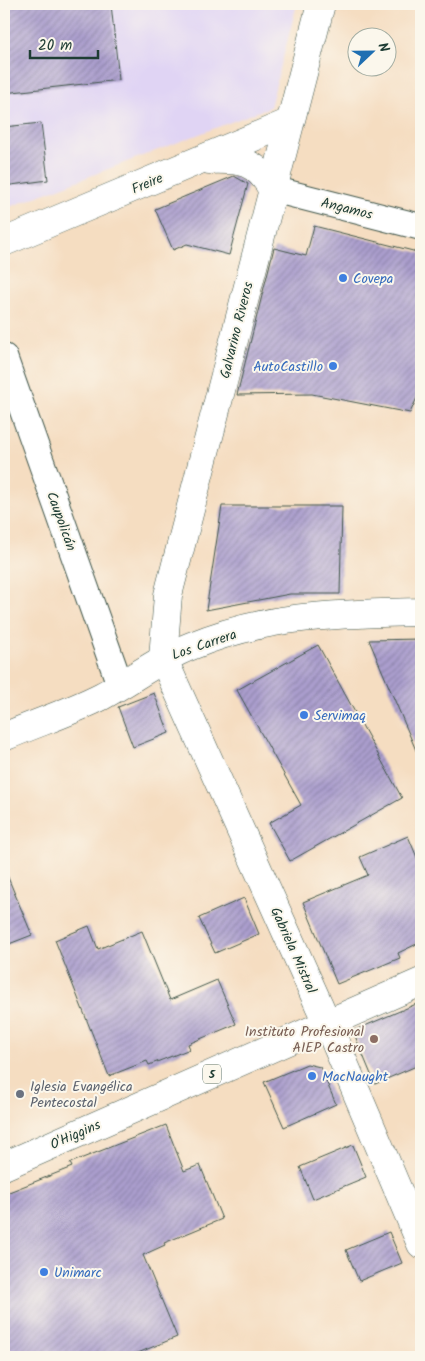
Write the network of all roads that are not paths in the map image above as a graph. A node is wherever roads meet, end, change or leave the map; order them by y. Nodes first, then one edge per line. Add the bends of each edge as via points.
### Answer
1 (321, 4) edge
2 (290, 122) junction
3 (203, 160) junction
4 (272, 189) junction
5 (421, 227) edge
6 (4, 242) edge
7 (4, 357) edge
8 (421, 612) edge
9 (163, 658) junction
10 (120, 685) junction
11 (4, 737) edge
12 (421, 982) edge
13 (327, 1024) junction
14 (4, 1166) edge
15 (421, 1244) edge

1 - 2 main road, Galvarino Riveros
2 - 3 main road, Freire
2 - 4 main road, Galvarino Riveros
3 - 4 main road via 246,162 265,176
3 - 6 main road, Freire
4 - 5 street, Angamos
4 - 9 main road, Galvarino Riveros via 168,595
7 - 10 street, Caupolicán
8 - 9 main road, Los Carrera via 318,615 271,622 192,645
9 - 10 main road, Los Carrera
9 - 13 main road, Gabriela Mistral
10 - 11 main road, Los Carrera
12 - 13 main road, O'Higgins / 5
13 - 14 main road, O'Higgins / 5
13 - 15 main road, Gabriela Mistral

